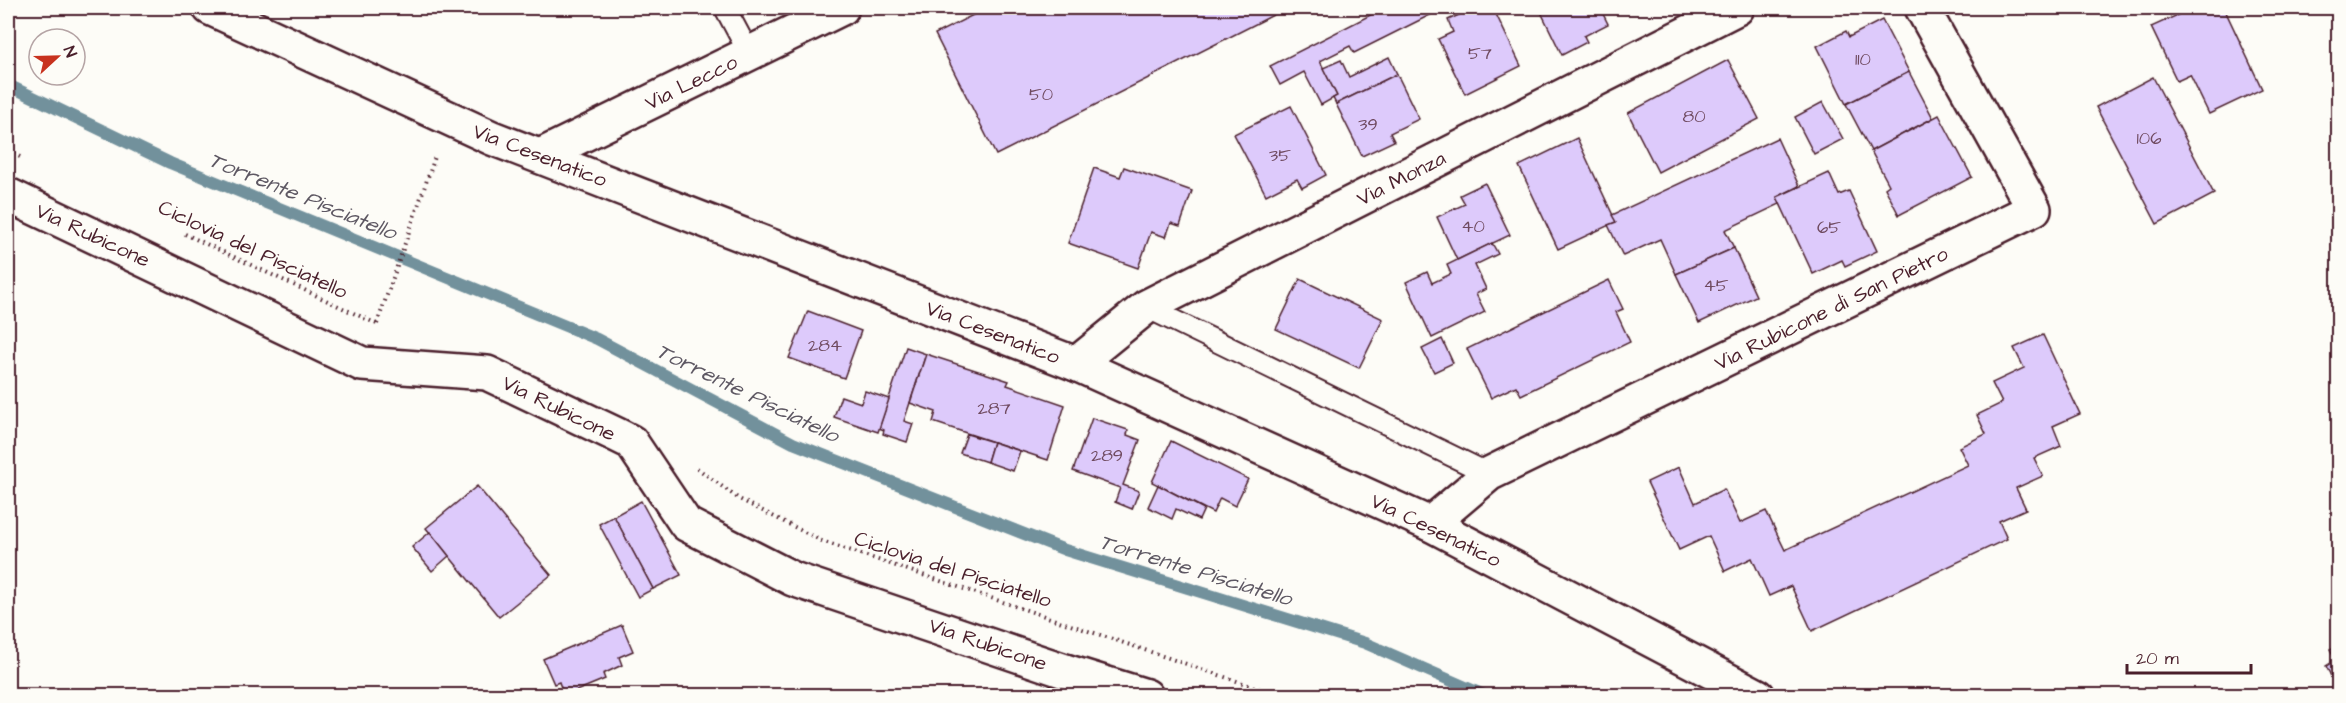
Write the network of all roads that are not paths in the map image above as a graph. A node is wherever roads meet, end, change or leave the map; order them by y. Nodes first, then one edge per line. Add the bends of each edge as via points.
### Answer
1 (210, 8) edge
2 (725, 8) edge
3 (1737, 8) edge
4 (1922, 8) edge
5 (830, 10) edge
6 (749, 53) junction
7 (540, 156) junction
8 (8, 195) edge
9 (1146, 307) junction
10 (1076, 364) junction
11 (1489, 474) junction
12 (1430, 524) junction
13 (1146, 696) edge
14 (1758, 696) edge

1 - 7 street, Via Cesenatico
2 - 6 lane
3 - 9 street, Via Monza
4 - 11 street, Via Rubicone di San Pietro via 2034,209
5 - 6 street, Via Lecco
6 - 7 street, Via Lecco
7 - 10 street, Via Cesenatico
8 - 13 street, Via Rubicone via 362,364 487,373 631,442 686,524 793,579
9 - 10 street, Via Monza
9 - 11 lane
10 - 12 street, Via Cesenatico
11 - 12 street, Via Rubicone di San Pietro
12 - 14 street, Via Cesenatico

